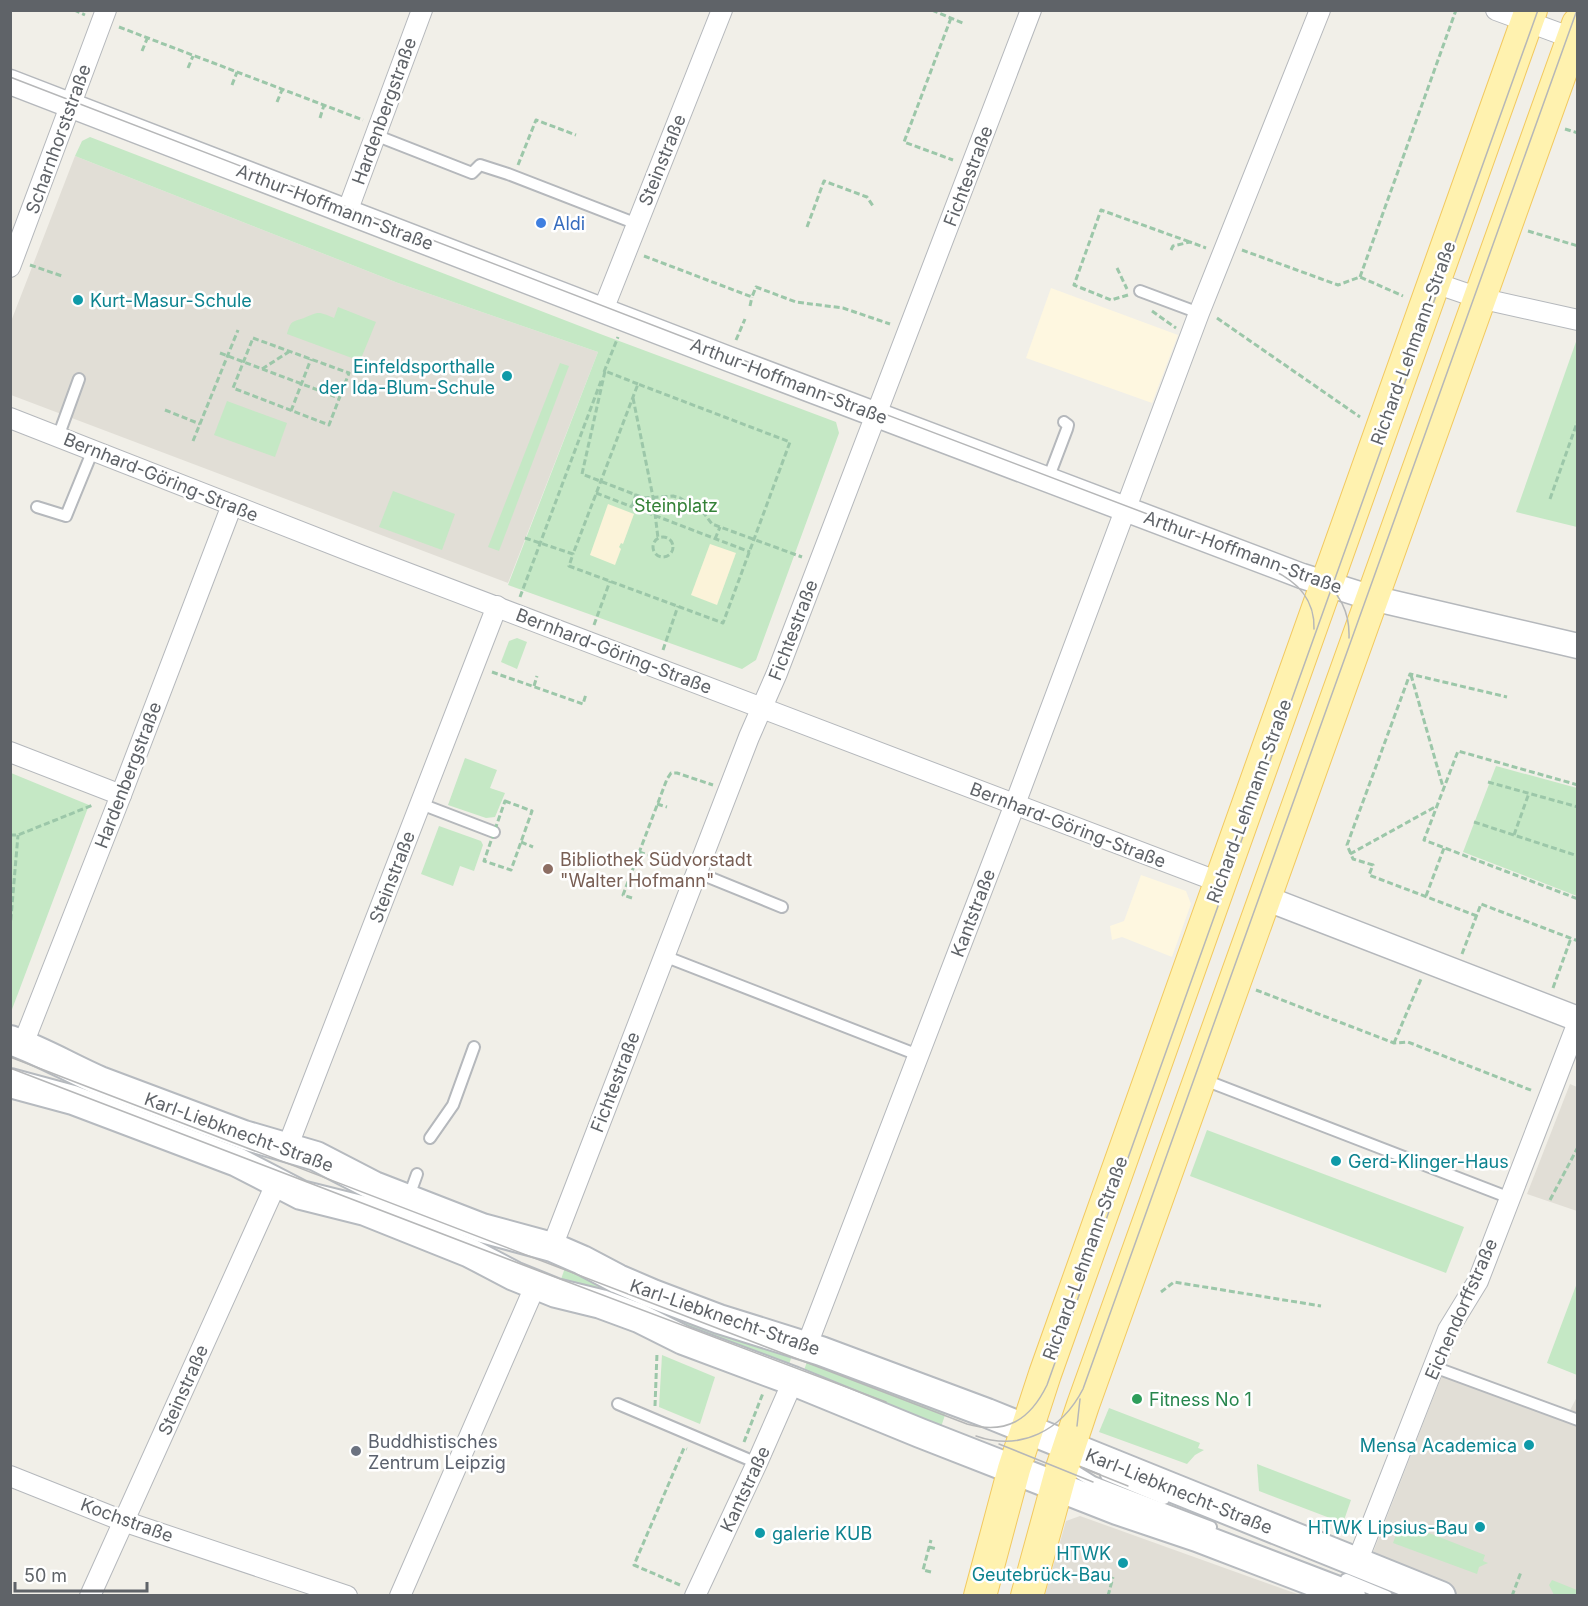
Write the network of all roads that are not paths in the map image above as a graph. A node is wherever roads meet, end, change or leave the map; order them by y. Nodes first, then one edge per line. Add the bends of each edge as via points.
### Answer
1 (422, 10) edge
2 (722, 10) edge
3 (1031, 10) edge
4 (1320, 10) edge
5 (1496, 10) edge
6 (104, 16) edge
7 (1529, 16) edge
8 (1575, 31) edge
9 (10, 82) edge
10 (70, 106) junction
11 (377, 130) junction
12 (347, 212) junction
13 (637, 224) junction
14 (10, 267) edge
15 (1422, 290) junction
16 (1135, 292) road end
17 (1479, 298) junction
18 (1200, 310) junction
19 (614, 314) junction
20 (1578, 320) edge
21 (79, 379) dead end
22 (876, 413) junction
23 (10, 418) edge
24 (1064, 422) dead end
25 (58, 437) junction
26 (93, 450) junction
27 (1047, 480) junction
28 (232, 505) junction
29 (37, 507) dead end
30 (1126, 509) junction
31 (1327, 584) junction
32 (1372, 598) junction
33 (506, 610) junction
34 (1578, 646) edge
35 (762, 707) junction
36 (10, 752) edge
37 (121, 795) junction
38 (421, 804) junction
39 (1015, 804) junction
40 (494, 832) dead end
41 (696, 872) junction
42 (1219, 882) junction
43 (1265, 898) junction
44 (782, 907) dead end
45 (664, 956) junction
46 (1578, 1021) edge
47 (17, 1042) edge
48 (474, 1047) dead end
49 (918, 1055) junction
50 (1201, 1078) junction
51 (10, 1083) edge
52 (430, 1138) dead end
53 (287, 1148) junction
54 (276, 1184) junction
55 (1510, 1198) junction
56 (552, 1248) junction
57 (536, 1284) junction
58 (807, 1346) junction
59 (1434, 1367) junction
60 (793, 1381) junction
61 (618, 1404) dead end
62 (1578, 1420) edge
63 (1058, 1442) junction
64 (757, 1463) junction
65 (1014, 1469) junction
66 (10, 1476) edge
67 (123, 1521) junction
68 (1346, 1582) edge
69 (689, 1591) edge
70 (90, 1596) edge
71 (347, 1596) edge
72 (400, 1596) edge
73 (980, 1596) edge
74 (1028, 1596) edge
75 (1387, 1596) edge
76 (1412, 1596) edge
77 (1441, 1596) edge

1 - 11 street, Hardenbergstraße
2 - 13 street, Steinstraße
3 - 22 street, Fichtestraße
4 - 18 street, Kantstraße
5 - 7 street
6 - 10 street, Scharnhorststraße
7 - 8 street
7 - 15 main road, Richard-Lehmann-Straße
8 - 17 main road, Richard-Lehmann-Straße
9 - 10 street, Arthur-Hoffmann-Straße
10 - 12 street, Arthur-Hoffmann-Straße
10 - 14 street, Scharnhorststraße
11 - 12 street, Hardenbergstraße
11 - 13 lane via 472,173 480,165
12 - 19 street, Arthur-Hoffmann-Straße
13 - 19 street, Steinstraße via 627,250
15 - 17 street
15 - 31 main road, Richard-Lehmann-Straße via 1381,432
16 - 18 lane
17 - 20 street
17 - 32 main road, Richard-Lehmann-Straße
18 - 30 street, Kantstraße
19 - 22 street, Arthur-Hoffmann-Straße
21 - 25 lane
22 - 27 street, Arthur-Hoffmann-Straße
22 - 35 street, Fichtestraße
23 - 25 street, Bernhard-Göring-Straße
24 - 27 lane via 1067,429
25 - 26 street, Bernhard-Göring-Straße
26 - 28 street, Bernhard-Göring-Straße
26 - 29 lane via 66,516
27 - 30 street, Arthur-Hoffmann-Straße
28 - 33 street, Bernhard-Göring-Straße
28 - 37 street, Hardenbergstraße
30 - 31 street, Arthur-Hoffmann-Straße
30 - 39 street, Kantstraße
31 - 32 street, Arthur-Hoffmann-Straße
31 - 42 main road, Richard-Lehmann-Straße
32 - 34 street, Arthur-Hoffmann-Straße
32 - 43 main road, Richard-Lehmann-Straße
33 - 35 street, Bernhard-Göring-Straße
33 - 38 street, Steinstraße via 473,665
35 - 39 street, Bernhard-Göring-Straße
35 - 41 street, Fichtestraße
36 - 37 street
37 - 47 street, Hardenbergstraße
38 - 40 lane
38 - 53 street, Steinstraße
39 - 42 street, Bernhard-Göring-Straße
39 - 49 street, Kantstraße
41 - 44 lane
41 - 45 street, Fichtestraße
42 - 63 main road, Richard-Lehmann-Straße via 1053,1349
43 - 46 street
43 - 50 main road, Richard-Lehmann-Straße
45 - 49 lane
45 - 56 street, Fichtestraße
46 - 55 street, Eichendorffstraße
47 - 53 main road, Karl-Liebknecht-Straße via 100,1081
48 - 52 lane via 453,1105
49 - 58 street, Kantstraße
50 - 55 lane
50 - 63 main road, Richard-Lehmann-Straße
51 - 54 main road, Karl-Liebknecht-Straße via 73,1100 237,1162
53 - 56 main road, Karl-Liebknecht-Straße via 316,1156 374,1186 412,1186 482,1228
54 - 57 main road, Karl-Liebknecht-Straße via 301,1195 375,1215
54 - 67 street, Steinstraße
55 - 59 street, Eichendorffstraße via 1478,1281 1448,1330
56 - 58 main road, Karl-Liebknecht-Straße via 653,1294
57 - 60 main road, Karl-Liebknecht-Straße via 639,1318 688,1342
57 - 72 street
58 - 63 main road, Karl-Liebknecht-Straße
59 - 62 lane
59 - 68 street, Eichendorffstraße
60 - 64 street, Kantstraße
60 - 65 main road, Karl-Liebknecht-Straße
61 - 64 lane
63 - 63 lane via 1077,1472 1094,1482 1226,1528 1114,1479
63 - 65 main road, Richard-Lehmann-Straße
63 - 65 main road, Karl-Liebknecht-Straße
63 - 68 main road, Karl-Liebknecht-Straße
63 - 68 main road, Karl-Liebknecht-Straße
63 - 74 main road, Richard-Lehmann-Straße
64 - 69 street, Kantstraße
65 - 73 main road, Richard-Lehmann-Straße
66 - 67 street, Kochstraße
67 - 70 street, Steinstraße
67 - 71 street, Kochstraße
68 - 75 lane
68 - 76 lane
68 - 77 main road, Karl-Liebknecht-Straße

